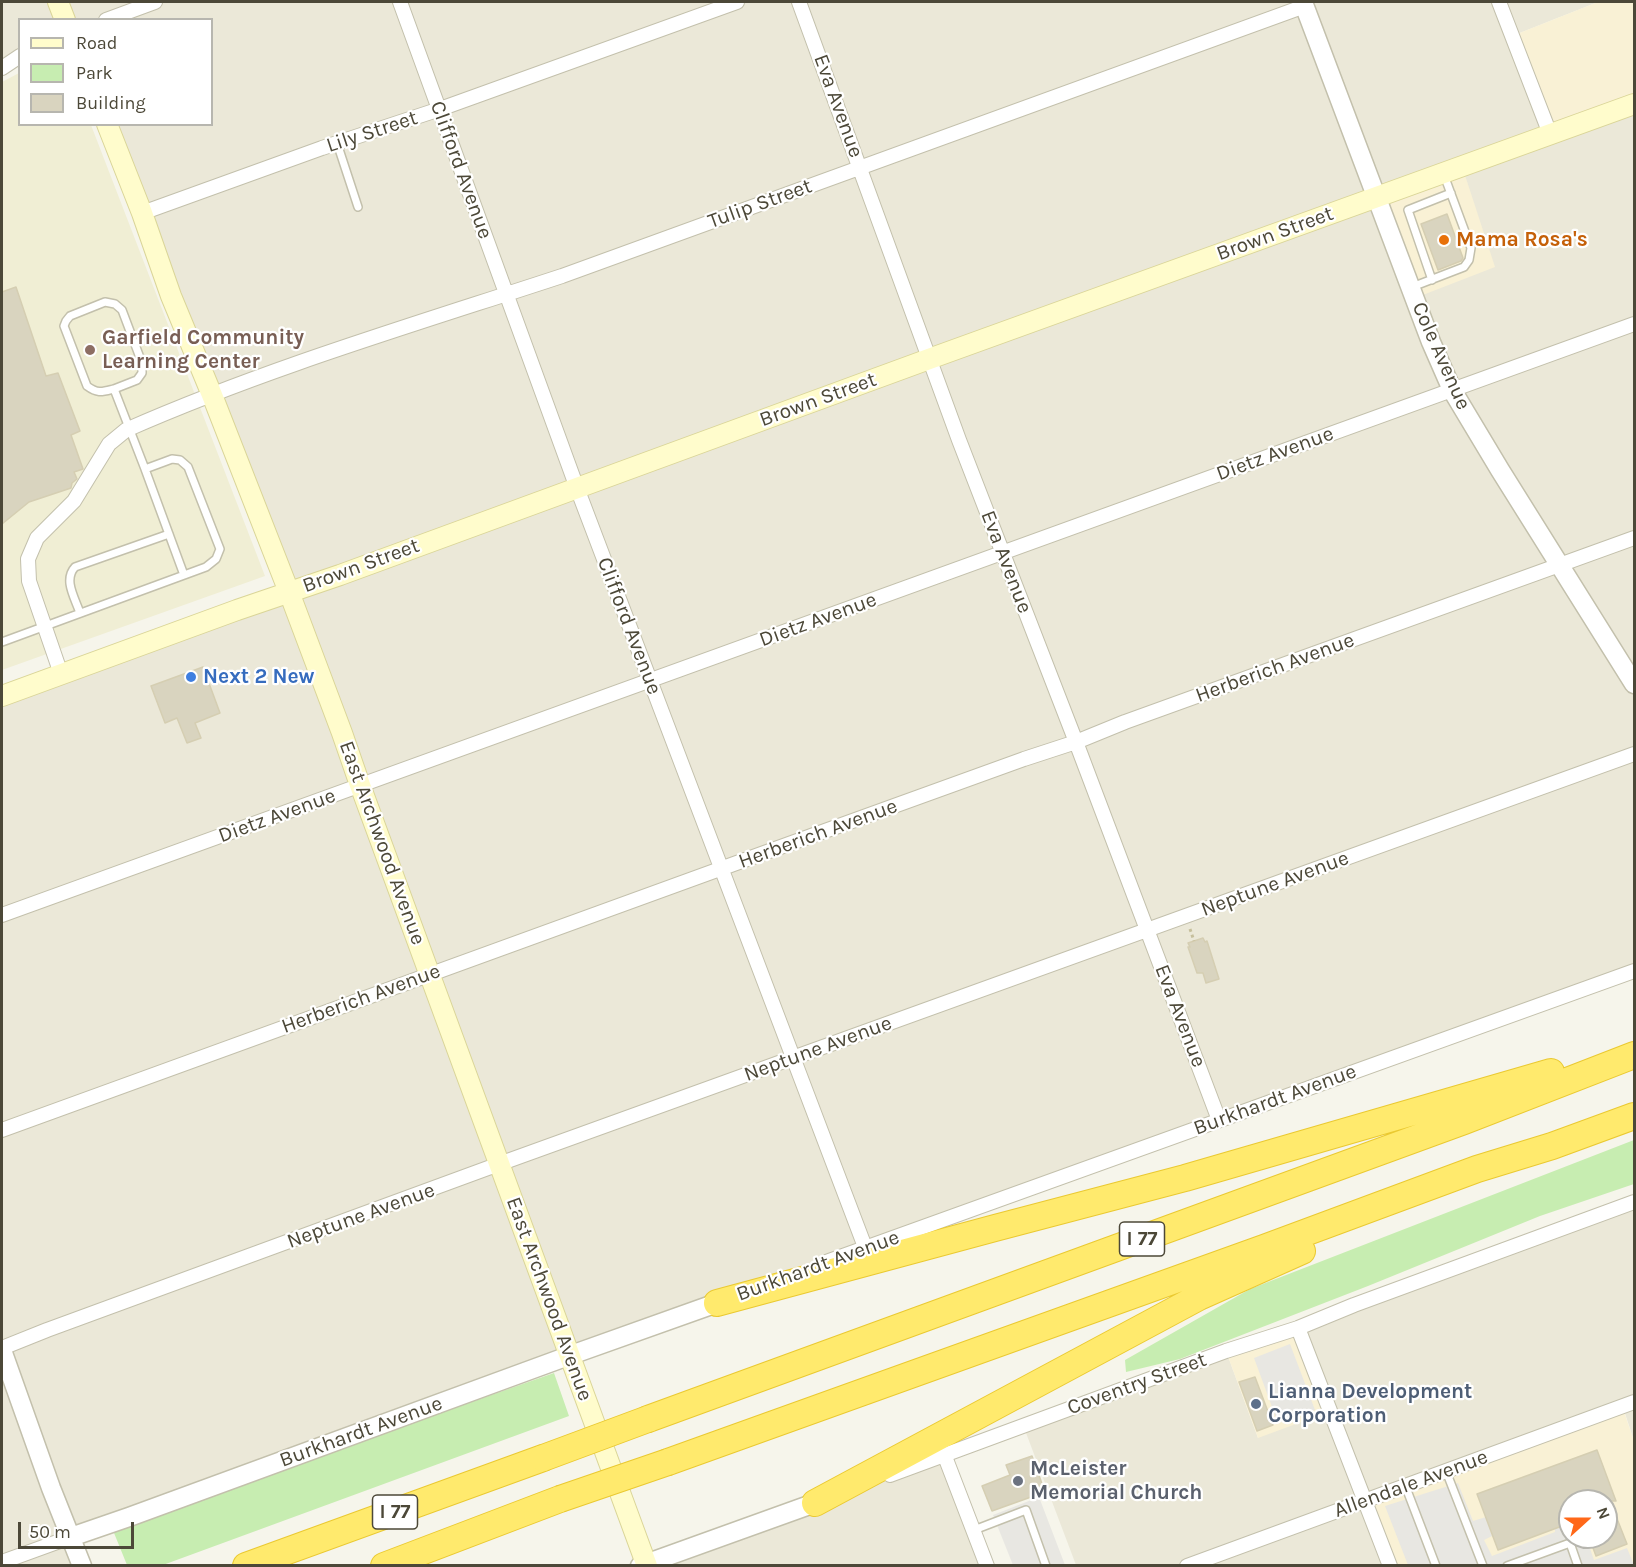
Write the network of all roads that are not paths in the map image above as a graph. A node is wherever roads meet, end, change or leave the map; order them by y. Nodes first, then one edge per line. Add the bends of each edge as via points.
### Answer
1 (58, 2) edge
2 (155, 2) edge
3 (400, 2) edge
4 (737, 2) edge
5 (799, 2) edge
6 (1498, 2) edge
7 (1304, 4) edge
8 (64, 18) edge
9 (111, 18) edge
10 (18, 57) edge
11 (2, 68) edge
12 (1635, 104) edge
13 (440, 109) junction
14 (108, 126) edge
15 (1550, 134) junction
16 (337, 143) junction
17 (860, 168) junction
18 (1443, 172) junction
19 (1451, 193) junction
20 (1376, 197) junction
21 (358, 207) dead end
22 (142, 213) junction
23 (1432, 280) junction
24 (1411, 287) junction
25 (506, 294) junction
26 (1635, 324) edge
27 (929, 359) junction
28 (114, 389) junction
29 (1452, 390) junction
30 (212, 395) junction
31 (129, 429) junction
32 (145, 469) junction
33 (577, 488) junction
34 (169, 534) junction
35 (1635, 538) edge
36 (1003, 553) junction
37 (1560, 565) junction
38 (184, 575) junction
39 (289, 592) junction
40 (80, 613) junction
41 (44, 626) junction
42 (2, 642) edge
43 (61, 674) junction
44 (650, 680) junction
45 (1635, 684) edge
46 (2, 696) edge
47 (1076, 742) junction
48 (1635, 754) edge
49 (360, 785) junction
50 (722, 869) junction
51 (2, 915) edge
52 (1147, 930) junction
53 (1635, 971) edge
54 (430, 974) junction
55 (1635, 1047) edge
56 (1635, 1055) edge
57 (793, 1058) junction
58 (1635, 1116) edge
59 (1219, 1120) junction
60 (2, 1130) edge
61 (1552, 1146) junction
62 (499, 1164) junction
63 (1635, 1202) edge
64 (865, 1247) junction
65 (717, 1303) junction
66 (1298, 1328) junction
67 (2, 1349) edge
68 (571, 1355) junction
69 (1635, 1402) edge
70 (944, 1454) junction
71 (1446, 1470) junction
72 (1405, 1485) junction
73 (1364, 1500) junction
74 (815, 1503) junction
75 (974, 1530) junction
76 (71, 1537) junction
77 (2, 1562) edge
78 (644, 1565) edge
79 (82, 1566) edge
80 (246, 1566) edge
81 (384, 1566) edge
82 (987, 1566) edge
83 (1046, 1566) edge
84 (1187, 1566) edge
85 (1390, 1566) edge
86 (1436, 1566) edge
87 (1483, 1566) edge
88 (1507, 1566) edge
89 (1578, 1566) edge

1 - 8 main road
2 - 9 street
3 - 13 street, Clifford Avenue
4 - 13 street, Lily Street
5 - 17 street, Eva Avenue
6 - 15 street
7 - 17 street, Tulip Street
7 - 20 street, Cole Avenue
10 - 11 street
12 - 15 main road, Brown Street
13 - 16 street, Lily Street
13 - 25 street, Clifford Avenue
14 - 22 main road, East Archwood Avenue
15 - 18 main road, Brown Street
16 - 21 lane
16 - 22 street, Lily Street
17 - 25 street, Tulip Street
17 - 27 street, Eva Avenue
18 - 19 lane
18 - 20 main road, Brown Street
19 - 23 lane via 1471,248 1469,260 1464,267
19 - 23 lane via 1408,210
20 - 24 street, Cole Avenue
20 - 27 main road, Brown Street
22 - 30 main road, East Archwood Avenue
23 - 24 lane
24 - 29 street, Cole Avenue
25 - 30 street, Tulip Street
25 - 33 street, Clifford Avenue
26 - 29 street, Dietz Avenue
27 - 33 main road, Brown Street
27 - 36 street, Eva Avenue
28 - 28 lane via 137,380 142,363 122,310 105,302 70,315 64,326 87,386 101,392
28 - 31 lane
29 - 36 street, Dietz Avenue
29 - 37 street, Cole Avenue
30 - 31 street, Tulip Street
30 - 39 main road, East Archwood Avenue
31 - 32 lane
31 - 41 street, Tulip Street via 109,444 74,501 37,538 28,559 29,581
32 - 34 lane
32 - 38 lane via 172,459 188,467 220,549 206,567
33 - 39 main road, Brown Street
33 - 44 street, Clifford Avenue
34 - 38 lane
34 - 40 lane via 75,567 69,580
35 - 37 street, Herberich Avenue
36 - 44 street, Dietz Avenue
36 - 47 street, Eva Avenue
37 - 45 street, Cole Avenue
37 - 47 street, Herberich Avenue
38 - 40 lane
39 - 43 main road, Brown Street
39 - 49 main road, East Archwood Avenue
40 - 41 lane
41 - 42 lane
41 - 43 street, Tulip Street
43 - 46 main road, Brown Street
44 - 49 street, Dietz Avenue
44 - 50 street, Clifford Avenue
47 - 50 street, Herberich Avenue
47 - 52 street, Eva Avenue
48 - 52 street, Neptune Avenue
49 - 51 street, Dietz Avenue
49 - 54 main road, East Archwood Avenue
50 - 54 street, Herberich Avenue
50 - 57 street, Clifford Avenue
52 - 57 street, Neptune Avenue
52 - 59 street, Eva Avenue
53 - 59 street, Burkhardt Avenue
54 - 60 street, Herberich Avenue
54 - 62 main road, East Archwood Avenue
55 - 65 highway via 1185,1178
56 - 80 highway, I 77, bridge
57 - 62 street, Neptune Avenue
57 - 64 street, Clifford Avenue
58 - 61 highway, I 77
59 - 64 street, Burkhardt Avenue
61 - 74 highway via 1199,1297
61 - 81 highway, I 77, bridge via 1477,1169
62 - 67 street, Neptune Avenue
62 - 68 main road, East Archwood Avenue
63 - 66 street, Coventry Street
64 - 65 street, Burkhardt Avenue
65 - 68 street, Burkhardt Avenue
66 - 70 street, Coventry Street
66 - 73 street
67 - 76 street
68 - 76 street, Burkhardt Avenue
68 - 78 main road, East Archwood Avenue
69 - 71 street, Allendale Avenue
70 - 74 street, Coventry Street
70 - 75 street
71 - 72 street, Allendale Avenue
71 - 87 lane
72 - 73 street, Allendale Avenue
72 - 86 lane
73 - 84 street, Allendale Avenue
73 - 85 street
74 - 78 street, Coventry Street
75 - 82 street
75 - 83 lane via 1026,1510
76 - 77 street, Burkhardt Avenue
76 - 79 street
88 - 89 lane via 1570,1543

